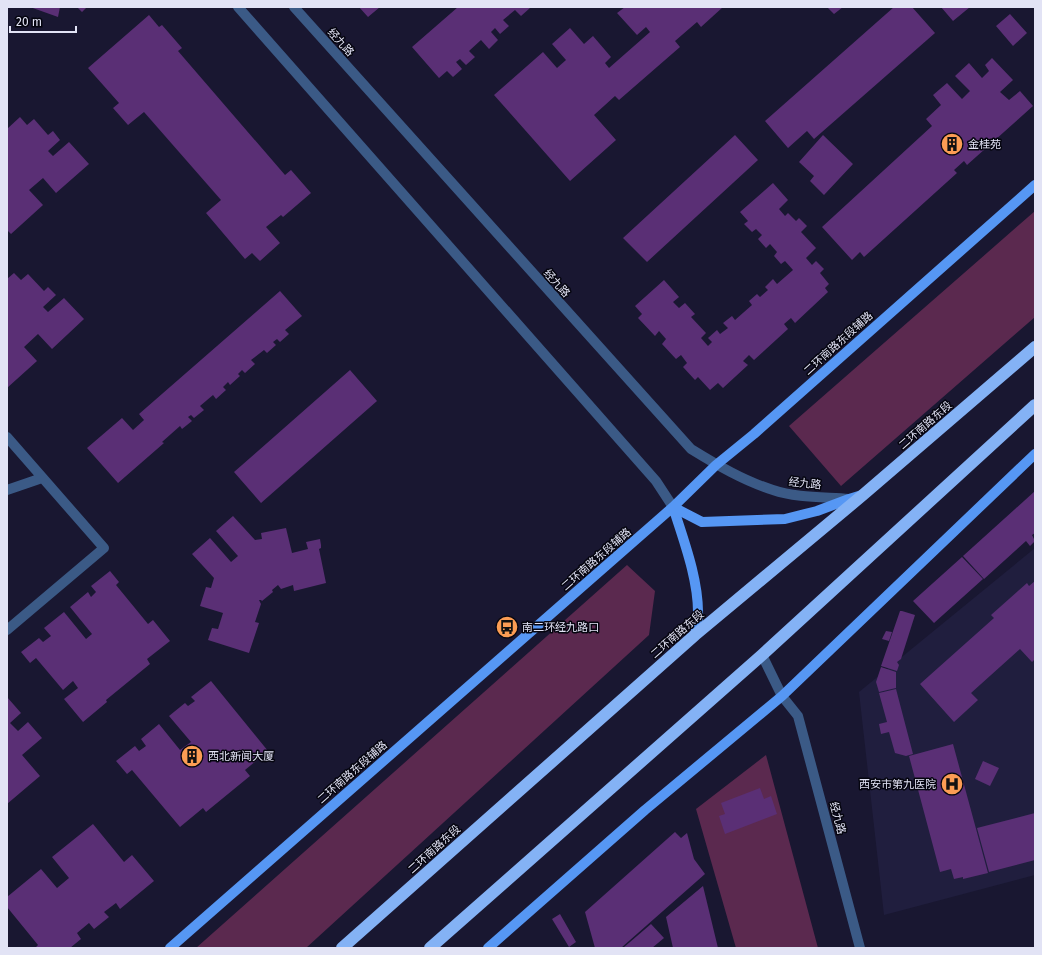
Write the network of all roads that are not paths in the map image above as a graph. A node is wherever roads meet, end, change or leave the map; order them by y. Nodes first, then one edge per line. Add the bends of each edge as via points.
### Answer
1 (238, 7) edge
2 (294, 7) edge
3 (1035, 185) edge
4 (1035, 347) edge
5 (1035, 405) edge
6 (7, 437) edge
7 (1035, 454) edge
8 (716, 465) junction
9 (42, 478) junction
10 (7, 490) edge
11 (864, 494) junction
12 (849, 499) junction
13 (673, 507) junction
14 (7, 630) edge
15 (694, 635) junction
16 (762, 655) junction
17 (782, 696) junction
18 (170, 948) edge
19 (342, 948) edge
20 (430, 948) edge
21 (488, 948) edge
22 (860, 948) edge

1 - 13 street via 656,481
2 - 8 street, 经九路 via 691,449
3 - 8 main road, 二环南路东段辅路
4 - 11 highway, 二环南路东段
5 - 16 highway
6 - 9 street
7 - 17 main road
8 - 12 street, 经九路 via 773,491
8 - 13 main road, 二环南路东段辅路
9 - 10 street
9 - 14 street via 104,548
11 - 12 main road
11 - 15 highway, 二环南路东段
12 - 13 main road via 817,511 785,518 702,522
13 - 15 main road via 690,562 697,599 698,618
13 - 18 main road, 二环南路东段辅路
15 - 19 highway, 二环南路东段
16 - 17 street, 经九路
16 - 20 highway
17 - 21 main road via 645,810
17 - 22 street, 经九路 via 798,716

